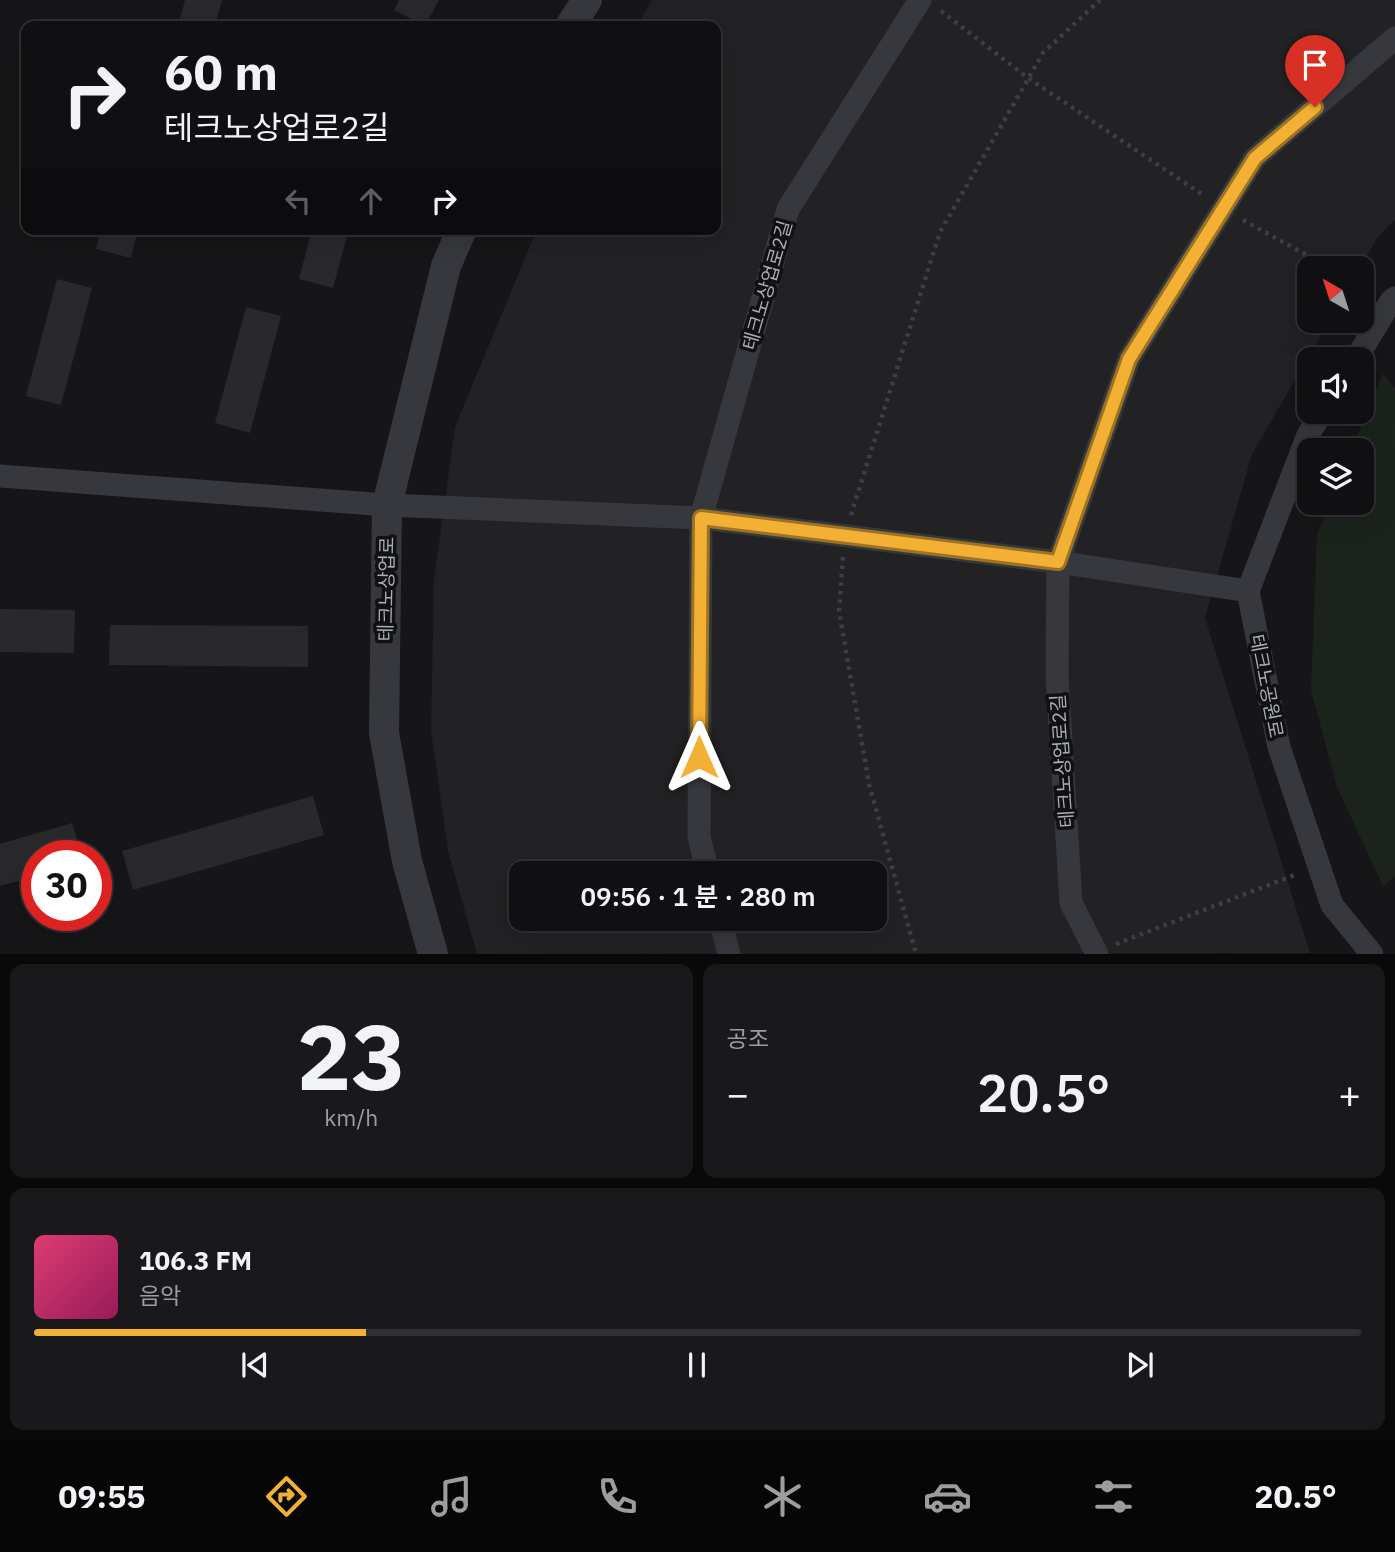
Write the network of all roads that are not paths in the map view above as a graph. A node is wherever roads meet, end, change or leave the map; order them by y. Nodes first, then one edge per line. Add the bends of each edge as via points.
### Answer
1 (587, 0) edge
2 (928, 4) edge
3 (573, 21) edge
4 (1395, 38) edge
5 (459, 235) edge
6 (1395, 298) edge
7 (1363, 347) edge
8 (1315, 424) edge
9 (0, 476) edge
10 (387, 505) junction
11 (701, 518) junction
12 (1058, 562) junction
13 (1248, 591) junction
14 (705, 861) edge
15 (723, 931) edge
16 (1097, 953) edge
17 (433, 954) edge
18 (729, 954) edge
19 (1372, 954) edge

1 - 3 street
2 - 11 street, 테크노상업로2길 via 788,209
4 - 12 street, 테크노상업로2길 via 1255,158 1129,359
5 - 10 street, 테크노상업로 via 446,266
6 - 7 street
8 - 13 street
9 - 10 street
10 - 11 street
10 - 17 street, 테크노상업로 via 384,733 407,861
11 - 12 street
11 - 14 street, 테크노상업로2길 via 699,837
12 - 13 street
12 - 16 street, 테크노상업로2길 via 1057,676 1071,903
13 - 19 street, 테크노공원로 via 1279,747 1332,905
15 - 18 street

